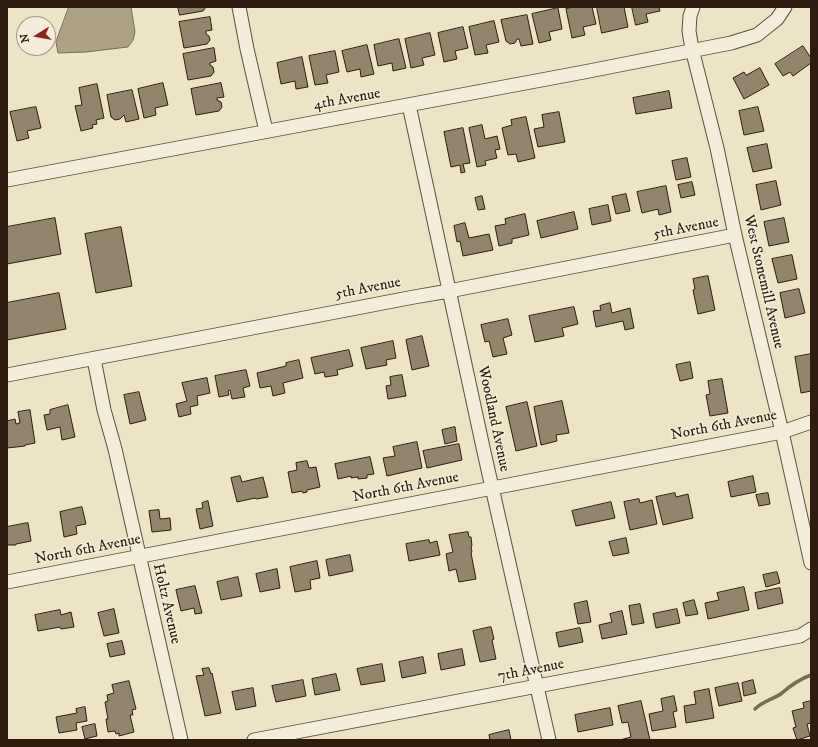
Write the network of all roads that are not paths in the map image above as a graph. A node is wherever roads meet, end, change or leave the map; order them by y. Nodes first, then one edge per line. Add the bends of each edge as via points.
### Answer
1 (239, 7) edge
2 (693, 7) edge
3 (785, 7) edge
4 (692, 49) junction
5 (409, 104) junction
6 (266, 131) junction
7 (7, 180) edge
8 (735, 235) junction
9 (449, 291) junction
10 (94, 359) junction
11 (7, 375) edge
12 (811, 422) edge
13 (782, 432) junction
14 (492, 488) junction
15 (139, 556) junction
16 (811, 563) edge
17 (7, 582) edge
18 (811, 629) edge
19 (537, 686) junction
20 (181, 740) edge
21 (254, 740) edge
22 (549, 740) edge

1 - 6 street
2 - 4 street, West Stonemill Avenue via 690,16
3 - 4 street, 4th Avenue via 777,18 757,35 731,43
4 - 5 street, 4th Avenue
4 - 8 street, West Stonemill Avenue via 717,148
5 - 6 street, 4th Avenue
5 - 9 street, Woodland Avenue
6 - 7 street, 4th Avenue
8 - 9 street, 5th Avenue
8 - 13 street, West Stonemill Avenue
9 - 10 street, 5th Avenue
9 - 14 street, Woodland Avenue
10 - 11 street, 5th Avenue
10 - 15 street, Holtz Avenue
12 - 13 street, North 6th Avenue
13 - 14 street, North 6th Avenue
13 - 16 street, West Stonemill Avenue
14 - 15 street, North 6th Avenue
14 - 19 street, Woodland Avenue
15 - 17 street, North 6th Avenue
15 - 20 street, Holtz Avenue
18 - 19 street, 7th Avenue via 800,636
19 - 21 street, 7th Avenue
19 - 22 street, Woodland Avenue

